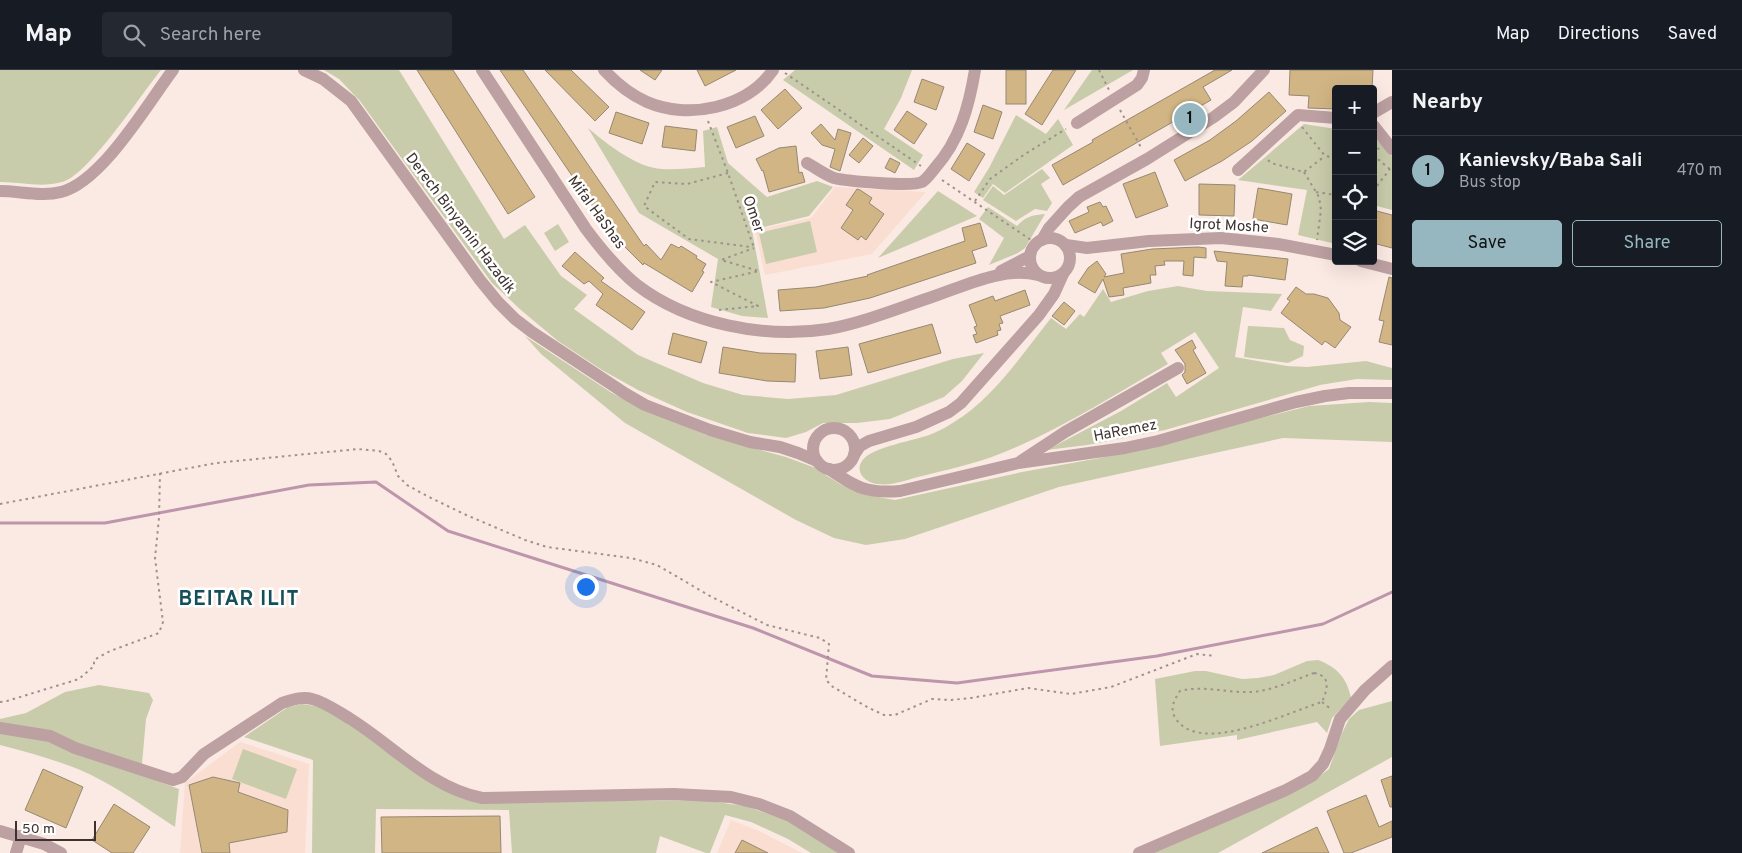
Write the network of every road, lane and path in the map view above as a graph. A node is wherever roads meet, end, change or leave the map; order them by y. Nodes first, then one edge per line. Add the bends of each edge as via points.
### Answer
1 (173, 70) edge
2 (304, 70) edge
3 (482, 70) edge
4 (604, 70) edge
5 (773, 70) edge
6 (780, 70) edge
7 (975, 70) edge
8 (1099, 70) edge
9 (1144, 70) edge
10 (1255, 70) edge
11 (1264, 70) edge
12 (1246, 90) junction
13 (1114, 100) junction
14 (1392, 102) edge
15 (704, 109) junction
16 (1377, 111) edge
17 (1295, 118) junction
18 (1332, 118) edge
19 (1077, 123) joint
20 (1377, 130) edge
21 (1392, 149) edge
22 (1260, 151) junction
23 (1325, 156) junction
24 (1332, 157) edge
25 (1377, 158) edge
26 (1147, 159) junction
27 (807, 163) dead end
28 (1238, 170) dead end
29 (1391, 170) edge
30 (931, 172) junction
31 (1304, 172) junction
32 (728, 173) junction
33 (1377, 186) edge
34 (0, 191) edge
35 (1316, 192) junction
36 (1332, 194) edge
37 (974, 202) junction
38 (1062, 214) junction
39 (1039, 242) junction
40 (1063, 243) junction
41 (1120, 244) junction
42 (754, 248) junction
43 (1315, 250) junction
44 (1332, 254) edge
45 (1030, 256) junction
46 (1375, 265) edge
47 (1066, 270) junction
48 (1392, 270) edge
49 (1041, 276) junction
50 (988, 278) junction
51 (1039, 315) junction
52 (704, 318) junction
53 (1178, 368) dead end
54 (1392, 393) edge
55 (901, 431) junction
56 (848, 433) junction
57 (817, 436) junction
58 (773, 446) junction
59 (853, 458) junction
60 (817, 461) junction
61 (1018, 463) junction
62 (829, 469) junction
63 (160, 473) junction
64 (862, 489) junction
65 (0, 504) edge
66 (1215, 656) dead end
67 (1392, 666) edge
68 (1327, 690) joint
69 (0, 702) edge
70 (0, 728) edge
71 (0, 831) edge
72 (21, 836) junction
73 (16, 853) edge
74 (61, 853) edge
75 (849, 853) edge
76 (1139, 853) edge

1 - 34 street via 142,115 87,179 60,193
2 - 58 street, Derech Binyamin Hazadik via 323,79 351,101 475,272 515,319 645,405 710,430
3 - 52 street, Mifal HaShas via 599,246 636,284 676,309
4 - 15 street via 628,92 647,102 666,108
5 - 15 street via 750,93 735,101
6 - 30 path
7 - 30 street via 959,131
8 - 13 path
9 - 13 street via 1137,85
10 - 12 street
11 - 12 street
12 - 26 street via 1214,117
13 - 19 street
13 - 26 path
14 - 16 street
15 - 32 path, Omer
17 - 18 street via 1298,115
17 - 22 street
17 - 23 path
19 - 37 path via 990,179
20 - 21 street
22 - 28 street
22 - 31 path via 1271,163
23 - 24 path
23 - 31 path
25 - 29 path
26 - 38 street via 1080,197
27 - 30 street via 834,178 900,185 919,183
29 - 33 path
30 - 37 path
31 - 35 path
32 - 42 path, Omer
32 - 42 path via 687,184 655,182 644,206 689,239
35 - 36 path
35 - 43 path via 1321,210
37 - 39 path
38 - 39 street
38 - 40 street via 1058,225
39 - 40 street via 1054,238
39 - 45 street
40 - 41 street, Igrot Moshe via 1079,248
40 - 47 street via 1070,255
41 - 43 street, Igrot Moshe via 1221,238
41 - 47 street, Igrot Moshe via 1080,258
42 - 52 path, Omer via 721,260 759,271 711,282 758,306 711,311
43 - 44 street, Igrot Moshe
45 - 49 street via 1033,270
45 - 50 street, Mifal HaShas
46 - 48 street
47 - 49 street via 1051,279
47 - 51 street
49 - 50 street, Mifal HaShas via 1022,272
49 - 51 street via 1046,297
50 - 52 street, Mifal HaShas via 852,324 827,329 773,331 743,328
51 - 55 street via 961,403 934,419
53 - 61 street via 1065,432
54 - 61 street, HaRemez via 1325,396 1158,441
55 - 56 street via 864,435
55 - 59 street via 869,440 860,446
56 - 57 street via 835,428
56 - 59 street via 854,443
57 - 58 street via 798,445
57 - 60 street via 813,449
58 - 60 street
59 - 62 street via 842,469
59 - 64 street via 850,477
60 - 62 street
61 - 64 street, HaRemez via 900,490 871,492
62 - 64 street, HaRemez
63 - 65 path
63 - 66 path via 225,462 358,449 379,451 392,461 398,476 407,485 525,540 547,547 631,558 657,565 767,625 820,638 829,644 826,680 884,715 895,716 932,699 970,698 1028,688 1071,694 1111,686 1197,654
63 - 69 path via 155,558 163,622 159,633 94,660 94,666 79,679
67 - 76 street via 1340,719 1323,764 1312,776
68 - 68 path via 1325,678 1314,673 1252,692 1192,688 1180,691 1173,702 1174,716 1181,726 1213,735 1322,702
70 - 75 street via 50,736 75,748 173,780 182,777 204,754 282,703 310,698 367,729 430,777 465,795 482,798 674,794 731,797 790,816
71 - 72 street
72 - 73 street
72 - 74 street

